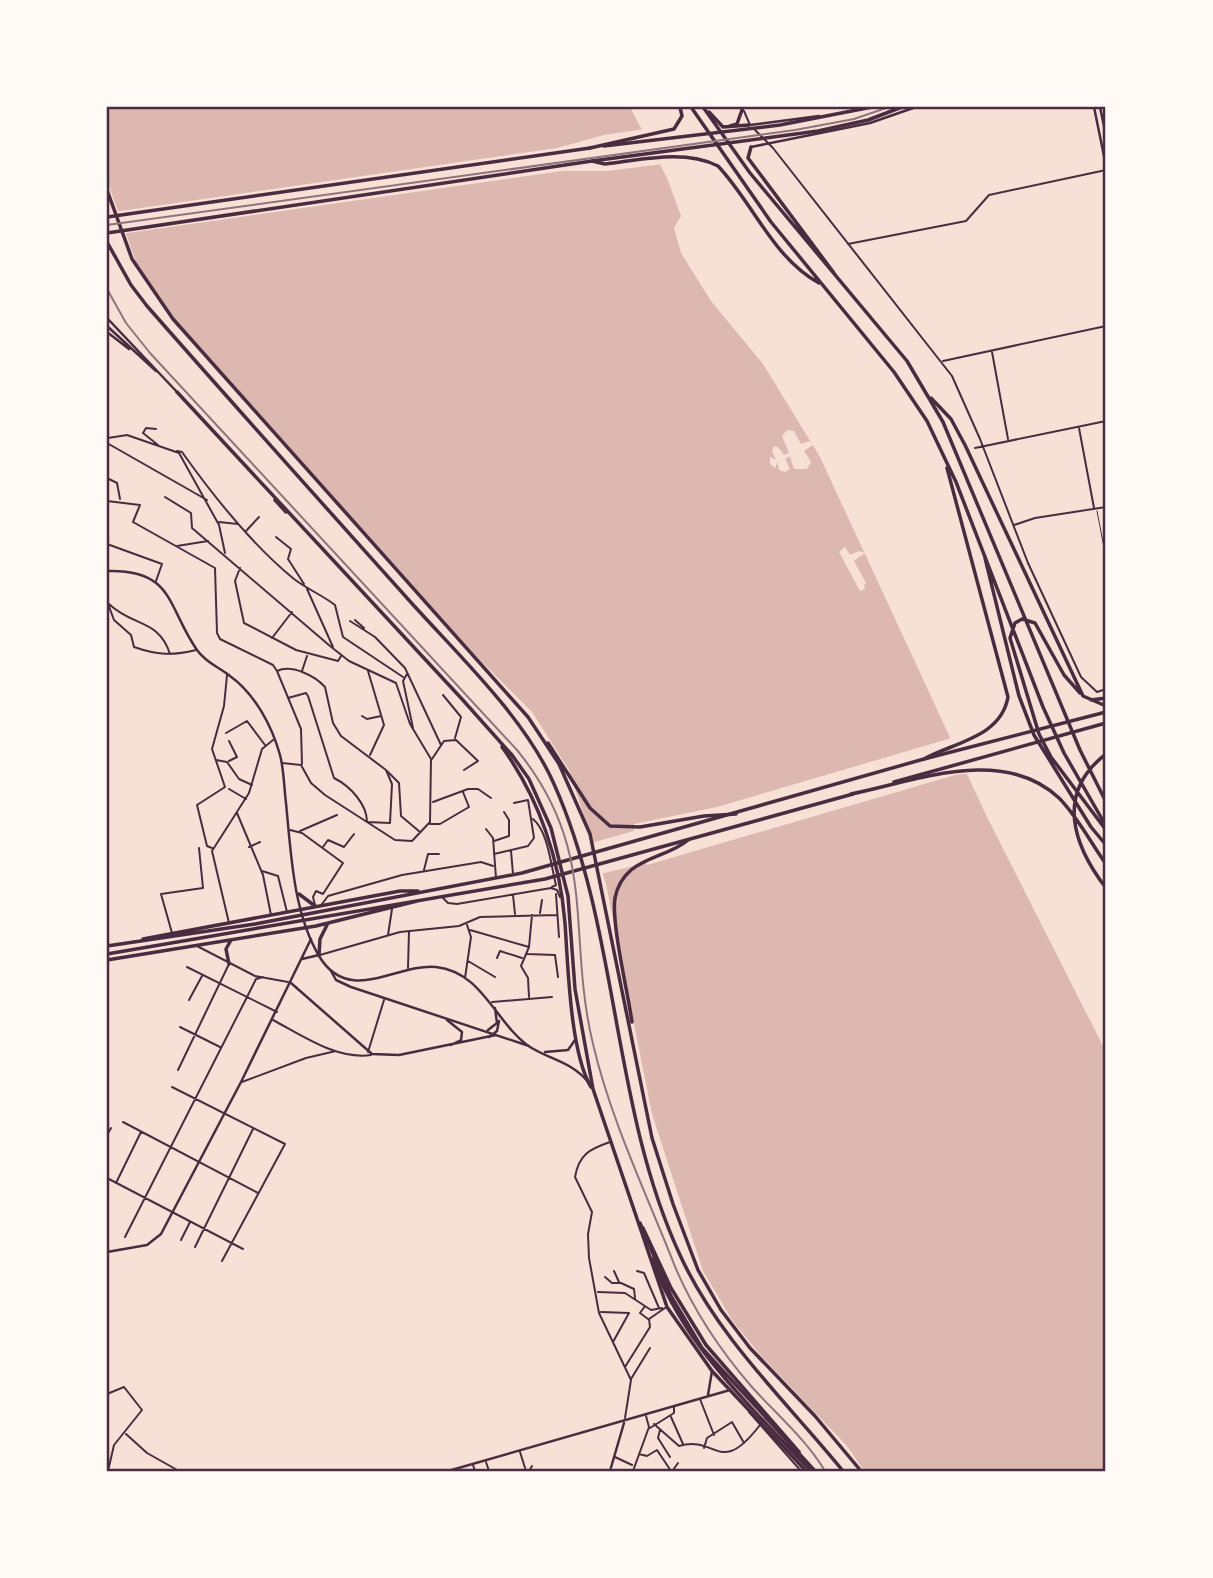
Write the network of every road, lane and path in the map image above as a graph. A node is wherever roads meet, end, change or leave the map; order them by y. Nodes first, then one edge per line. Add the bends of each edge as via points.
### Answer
1 (680, 107) edge
2 (691, 107) edge
3 (704, 107) edge
4 (743, 107) edge
5 (860, 107) edge
6 (872, 107) edge
7 (902, 107) edge
8 (916, 107) edge
9 (1094, 107) edge
10 (1100, 107) edge
11 (749, 125) junction
12 (723, 127) junction
13 (1106, 136) edge
14 (770, 144) junction
15 (751, 147) joint
16 (590, 148) junction
17 (592, 161) junction
18 (1106, 165) edge
19 (107, 190) edge
20 (107, 217) edge
21 (107, 233) edge
22 (107, 242) edge
23 (848, 244) junction
24 (821, 284) junction
25 (842, 287) junction
26 (107, 318) edge
27 (107, 326) edge
28 (1106, 326) edge
29 (107, 332) edge
30 (992, 350) junction
31 (134, 352) junction
32 (943, 361) junction
33 (177, 392) junction
34 (926, 393) junction
35 (1106, 421) edge
36 (1079, 427) junction
37 (156, 429) dead end
38 (1009, 440) junction
39 (159, 445) junction
40 (982, 446) junction
41 (975, 448) dead end
42 (177, 452) junction
43 (943, 456) junction
44 (107, 478) edge
45 (165, 497) dead end
46 (121, 500) junction
47 (207, 500) junction
48 (107, 501) edge
49 (1106, 506) edge
50 (1095, 509) junction
51 (259, 517) dead end
52 (218, 522) junction
53 (239, 524) junction
54 (1013, 526) junction
55 (246, 531) junction
56 (275, 537) dead end
57 (208, 541) junction
58 (107, 544) edge
59 (176, 546) junction
60 (984, 552) junction
61 (225, 554) junction
62 (1026, 556) junction
63 (1106, 558) edge
64 (241, 567) junction
65 (107, 571) edge
66 (1024, 575) junction
67 (156, 582) junction
68 (306, 587) junction
69 (107, 601) edge
70 (292, 612) junction
71 (355, 620) dead end
72 (350, 621) dead end
73 (367, 631) junction
74 (271, 639) junction
75 (333, 648) junction
76 (197, 650) junction
77 (340, 654) junction
78 (171, 655) junction
79 (307, 655) junction
80 (367, 669) junction
81 (277, 671) junction
82 (302, 672) junction
83 (408, 673) junction
84 (227, 674) junction
85 (403, 677) junction
86 (1106, 690) edge
87 (443, 695) dead end
88 (1084, 697) junction
89 (288, 698) junction
90 (1106, 698) edge
91 (1106, 709) edge
92 (362, 716) dead end
93 (382, 716) junction
94 (528, 717) junction
95 (1106, 723) edge
96 (413, 729) junction
97 (226, 733) dead end
98 (454, 739) junction
99 (274, 740) junction
100 (229, 741) dead end
101 (441, 745) junction
102 (265, 746) junction
103 (1106, 754) edge
104 (369, 756) junction
105 (925, 759) junction
106 (215, 760) junction
107 (431, 760) junction
108 (228, 762) junction
109 (281, 763) junction
110 (302, 765) junction
111 (386, 770) junction
112 (464, 771) dead end
113 (253, 785) junction
114 (229, 789) dead end
115 (463, 792) junction
116 (851, 794) junction
117 (491, 798) dead end
118 (246, 799) junction
119 (1106, 800) edge
120 (432, 802) junction
121 (514, 803) dead end
122 (504, 812) dead end
123 (237, 813) junction
124 (736, 814) junction
125 (337, 815) dead end
126 (533, 819) junction
127 (367, 822) junction
128 (429, 823) junction
129 (1106, 828) edge
130 (486, 829) dead end
131 (289, 831) junction
132 (299, 832) junction
133 (421, 833) junction
134 (354, 834) dead end
135 (688, 839) junction
136 (493, 841) junction
137 (260, 842) dead end
138 (1106, 845) edge
139 (249, 847) junction
140 (199, 848) dead end
141 (213, 848) junction
142 (322, 848) junction
143 (511, 850) junction
144 (439, 853) dead end
145 (494, 854) junction
146 (1106, 865) edge
147 (494, 866) junction
148 (261, 871) junction
149 (424, 871) junction
150 (513, 875) junction
151 (496, 879) junction
152 (551, 888) junction
153 (1106, 888) edge
154 (423, 892) junction
155 (299, 894) junction
156 (556, 894) dead end
157 (513, 895) junction
158 (443, 898) junction
159 (424, 899) junction
160 (542, 900) dead end
161 (318, 906) junction
162 (361, 906) junction
163 (392, 908) junction
164 (302, 910) junction
165 (287, 913) junction
166 (279, 914) junction
167 (532, 914) junction
168 (540, 914) junction
169 (515, 915) junction
170 (557, 915) junction
171 (271, 916) junction
172 (565, 922) junction
173 (329, 923) junction
174 (229, 924) junction
175 (466, 924) junction
176 (255, 926) junction
177 (307, 928) junction
178 (470, 930) junction
179 (409, 931) junction
180 (282, 932) junction
181 (172, 934) junction
182 (388, 936) junction
183 (559, 937) dead end
184 (311, 939) junction
185 (231, 940) junction
186 (128, 943) junction
187 (196, 945) junction
188 (107, 946) edge
189 (529, 947) junction
190 (107, 954) edge
191 (526, 954) junction
192 (319, 955) junction
193 (497, 958) dead end
194 (302, 959) junction
195 (524, 959) junction
196 (107, 960) edge
197 (467, 961) junction
198 (229, 964) junction
199 (187, 967) dead end
200 (330, 970) junction
201 (408, 971) junction
202 (202, 975) junction
203 (558, 976) dead end
204 (263, 977) junction
205 (495, 977) dead end
206 (465, 978) junction
207 (219, 983) junction
208 (291, 983) junction
209 (247, 997) junction
210 (529, 997) junction
211 (552, 997) dead end
212 (385, 999) junction
213 (189, 1000) dead end
214 (491, 1003) junction
215 (495, 1007) junction
216 (276, 1012) junction
217 (444, 1018) junction
218 (272, 1019) junction
219 (180, 1027) dead end
220 (482, 1030) junction
221 (576, 1030) junction
222 (195, 1034) junction
223 (496, 1034) junction
224 (447, 1047) junction
225 (221, 1048) junction
226 (532, 1048) junction
227 (336, 1051) junction
228 (368, 1052) junction
229 (544, 1052) junction
230 (372, 1055) junction
231 (638, 1059) junction
232 (178, 1070) dead end
233 (241, 1082) junction
234 (172, 1087) dead end
235 (593, 1089) junction
236 (195, 1099) junction
237 (224, 1114) junction
238 (123, 1122) dead end
239 (111, 1128) dead end
240 (254, 1128) junction
241 (142, 1131) junction
242 (107, 1135) edge
243 (610, 1142) junction
244 (170, 1146) junction
245 (200, 1162) junction
246 (229, 1177) junction
247 (107, 1178) edge
248 (116, 1183) junction
249 (258, 1193) junction
250 (144, 1198) junction
251 (173, 1213) junction
252 (190, 1221) junction
253 (640, 1223) junction
254 (204, 1228) junction
255 (125, 1237) dead end
256 (181, 1240) dead end
257 (232, 1242) junction
258 (107, 1247) edge
259 (195, 1247) dead end
260 (243, 1249) dead end
261 (108, 1252) edge
262 (222, 1261) dead end
263 (637, 1270) dead end
264 (614, 1271) dead end
265 (606, 1277) dead end
266 (619, 1283) junction
267 (596, 1293) junction
268 (635, 1298) junction
269 (645, 1306) junction
270 (667, 1307) junction
271 (659, 1309) junction
272 (599, 1313) junction
273 (649, 1319) junction
274 (612, 1343) junction
275 (650, 1348) dead end
276 (719, 1363) junction
277 (709, 1366) junction
278 (625, 1368) junction
279 (712, 1371) junction
280 (631, 1380) junction
281 (738, 1384) junction
282 (730, 1390) junction
283 (107, 1394) edge
284 (735, 1395) junction
285 (707, 1396) junction
286 (700, 1399) junction
287 (674, 1407) junction
288 (762, 1409) junction
289 (670, 1415) junction
290 (755, 1415) junction
291 (646, 1416) junction
292 (624, 1423) junction
293 (654, 1424) junction
294 (760, 1425) junction
295 (649, 1429) junction
296 (660, 1429) junction
297 (125, 1433) junction
298 (714, 1436) junction
299 (107, 1443) edge
300 (745, 1444) junction
301 (114, 1445) junction
302 (684, 1445) junction
303 (704, 1448) junction
304 (520, 1451) junction
305 (638, 1454) junction
306 (614, 1457) junction
307 (670, 1457) dead end
308 (486, 1461) junction
309 (678, 1463) dead end
310 (473, 1465) junction
311 (532, 1466) dead end
312 (634, 1466) junction
313 (108, 1471) edge
314 (179, 1471) edge
315 (449, 1471) edge
316 (475, 1471) edge
317 (489, 1471) edge
318 (527, 1471) edge
319 (610, 1471) edge
320 (633, 1471) edge
321 (671, 1471) edge
322 (809, 1471) edge
323 (843, 1471) edge
324 (861, 1471) edge

1 - 16 main road via 682,116 674,130
2 - 24 main road via 771,222
3 - 12 main road
3 - 25 main road via 750,173
4 - 11 street
4 - 12 main road via 737,124
5 - 11 main road
6 - 16 main road via 799,122
7 - 17 main road via 856,123 782,136
8 - 14 main road via 870,123
9 - 18 main road
10 - 13 main road
11 - 12 main road
11 - 14 street
14 - 15 main road
14 - 23 street
15 - 25 main road via 748,158 823,254
16 - 20 main road
17 - 21 main road
17 - 24 main road via 605,164 684,157 702,158 718,166 801,273
18 - 23 street via 989,195 966,221
19 - 94 main road via 132,260 173,319
22 - 323 main road via 147,306 448,643 533,746 570,826 646,1163 679,1253 709,1311
23 - 32 street
24 - 43 main road via 894,372 927,421
25 - 34 main road via 907,361
26 - 33 main road
27 - 31 main road
28 - 30 street
29 - 31 main road
30 - 32 street
30 - 38 street
31 - 33 main road
32 - 40 street
33 - 172 main road via 489,730 539,810 561,888
33 - 235 main road via 477,716 529,779 551,828 568,896 575,989
34 - 66 main road via 951,419
34 - 119 main road via 956,450 1074,737
35 - 36 street
36 - 38 street
36 - 50 street
37 - 39 street via 146,428 143,433
38 - 40 street
39 - 42 street
39 - 47 street via 127,435 114,435 107,443
40 - 41 street
40 - 54 street
42 - 47 street
42 - 53 street via 182,452
43 - 60 main road
43 - 105 main road via 1007,686 1006,708 990,728
44 - 46 street via 117,483
45 - 57 street via 191,513 192,528
46 - 48 street
46 - 59 street via 140,505 133,522
47 - 52 street
49 - 50 street
50 - 54 street
50 - 63 lane
51 - 55 street
52 - 53 street
52 - 61 street
53 - 55 street
54 - 62 street
55 - 68 street
56 - 68 street via 291,549 288,559
57 - 59 street
57 - 61 street
58 - 67 street via 162,564
59 - 81 street via 215,568 220,639
60 - 129 main road via 1059,742
60 - 138 main road via 1019,696 1044,754
61 - 64 street
62 - 66 street
62 - 86 street via 1082,677 1091,690
64 - 70 street
64 - 74 street via 235,581 242,620
65 - 67 main road via 135,573
66 - 88 main road
67 - 76 main road via 169,594
68 - 75 street
68 - 85 street via 335,605 343,637
69 - 78 street via 122,616 165,637
69 - 78 street via 114,620 131,635 134,647
70 - 74 street
70 - 75 street
71 - 73 street
72 - 73 street
73 - 83 street
74 - 79 street
75 - 77 street
76 - 78 street
76 - 84 main road
77 - 79 street via 338,661
77 - 80 street
79 - 82 street
80 - 93 street
80 - 96 street via 396,683
81 - 82 street
81 - 89 street
82 - 104 street via 326,687 333,723 341,736
83 - 85 street
83 - 101 street
84 - 99 main road via 251,695
84 - 106 street via 212,749
85 - 96 street
87 - 98 street via 461,717
88 - 90 main road
88 - 91 main road
88 - 129 main road via 1064,675 1035,623 1018,621 1009,634 1039,734 1051,757
89 - 110 street via 301,729
89 - 127 street via 309,696 334,778 350,788 364,808
91 - 105 main road
92 - 93 street
93 - 104 street via 382,732
94 - 124 main road via 590,808 610,826 639,827
94 - 231 main road via 559,764 590,834
95 - 116 main road
96 - 107 street
97 - 102 street via 247,722
98 - 101 street
98 - 112 street via 478,761
99 - 102 street
99 - 109 main road
100 - 108 street via 237,757
101 - 107 street
102 - 113 street
103 - 153 main road via 1084,779 1074,814 1087,862
104 - 111 street
105 - 124 main road
106 - 108 street
106 - 141 street via 225,787 197,805 207,846
107 - 120 street
108 - 113 street via 239,779
109 - 110 street
109 - 131 main road
110 - 127 street via 316,789
111 - 127 street via 392,784 392,821
111 - 133 street via 399,783 401,816
113 - 118 street
114 - 118 street
115 - 117 street via 478,789
115 - 120 street
115 - 128 street via 469,807 440,824
116 - 135 main road
116 - 146 main road via 988,768 1034,782 1065,805
118 - 123 street
120 - 128 street
121 - 126 street via 528,800
122 - 136 street via 509,836
123 - 139 street
123 - 141 street
124 - 150 main road
125 - 132 street
126 - 143 street via 533,842
126 - 152 street via 549,858 556,885
127 - 133 street via 404,843
128 - 133 street
130 - 136 street
131 - 132 street
131 - 155 main road
132 - 142 street
134 - 142 street via 344,847 328,839
135 - 158 main road via 545,879
135 - 231 main road via 631,870 615,898
136 - 145 street
137 - 139 street
139 - 148 street
140 - 181 street via 203,888 161,894
141 - 174 street
142 - 161 street via 343,863 323,894 316,891 313,897
143 - 145 street
143 - 150 street
144 - 149 street via 428,854
145 - 147 street
147 - 149 street via 481,863
147 - 151 street
148 - 165 street via 278,876
148 - 171 street
149 - 161 street via 328,896
150 - 151 main road
151 - 154 main road
152 - 157 street
152 - 172 street via 559,892
154 - 161 main road via 400,891
154 - 162 main road
155 - 161 main road
155 - 164 main road
156 - 170 street
157 - 158 street via 457,904
157 - 169 street
158 - 159 main road
159 - 162 main road
159 - 163 main road
160 - 168 street
161 - 164 main road
162 - 176 main road
163 - 173 main road
163 - 182 street
164 - 165 main road
164 - 177 main road
165 - 166 main road
166 - 171 main road
166 - 180 main road
167 - 168 street
167 - 169 street
167 - 189 street
168 - 170 street
169 - 175 street
170 - 183 street
171 - 174 main road
172 - 221 main road
173 - 177 main road
173 - 192 main road via 320,939
174 - 181 main road
175 - 178 street
175 - 179 street
176 - 186 main road
176 - 190 main road
177 - 180 main road
177 - 184 main road
178 - 189 street
178 - 197 street
179 - 182 street
179 - 201 street
180 - 185 main road
181 - 186 main road
182 - 192 street
184 - 192 main road
184 - 194 main road
185 - 187 main road
185 - 198 main road via 226,949
186 - 188 main road
187 - 196 main road
187 - 198 street
189 - 191 street
191 - 195 street
191 - 203 street via 555,955
192 - 194 main road
192 - 200 main road
193 - 195 street via 500,951
194 - 208 main road
195 - 210 street via 521,966 528,978
197 - 205 street
197 - 206 street
198 - 204 street
198 - 207 street
199 - 202 street
200 - 201 main road via 361,981
200 - 212 main road via 341,983
201 - 206 main road via 436,967
202 - 207 street
202 - 213 street
204 - 208 street
204 - 209 street via 256,979
206 - 214 main road
207 - 209 street
207 - 222 street
208 - 216 main road
208 - 228 main road
209 - 216 street
209 - 225 street
210 - 211 street
210 - 214 street
212 - 217 main road
212 - 228 street
214 - 215 main road
215 - 220 main road via 496,1027
215 - 223 main road
215 - 226 main road
216 - 218 main road
217 - 220 main road
217 - 224 main road via 463,1032 461,1040
218 - 227 street
218 - 233 main road
219 - 222 street
220 - 223 main road
221 - 229 main road via 570,1048
221 - 235 main road via 585,1075
222 - 225 street
222 - 232 street
223 - 224 main road
223 - 226 main road
224 - 230 main road
225 - 236 street
226 - 229 main road
227 - 230 street via 354,1057
227 - 233 street
228 - 230 main road
229 - 235 main road via 572,1066
231 - 324 main road via 652,1138 698,1270 750,1348
233 - 237 main road
234 - 236 street
235 - 243 main road
236 - 237 street
236 - 244 street
237 - 240 street
237 - 245 main road
238 - 241 street
239 - 242 street
240 - 246 street
240 - 249 street via 285,1144
241 - 244 street
241 - 248 street
243 - 253 main road
243 - 267 street via 579,1159 575,1177 592,1212 589,1258
244 - 245 street
244 - 250 street
245 - 246 street
245 - 251 main road
246 - 249 street
246 - 254 street
247 - 248 street
248 - 250 street
249 - 257 street
250 - 251 street
250 - 255 street
251 - 252 street
251 - 261 main road via 161,1234 147,1245
252 - 254 street
252 - 256 street
253 - 270 main road
253 - 276 main road via 691,1324
253 - 322 main road via 658,1274 687,1329 712,1364
254 - 257 street
254 - 259 street
257 - 260 street
257 - 262 street
258 - 261 street
263 - 271 street via 644,1273
264 - 266 street
265 - 266 street
266 - 268 street via 635,1289
267 - 268 street via 625,1293
267 - 272 street
268 - 269 street
269 - 271 street
269 - 273 street via 640,1313
270 - 271 street
270 - 273 street
270 - 277 main road
272 - 274 street
272 - 274 street via 629,1313
273 - 278 street via 650,1327
274 - 278 street
275 - 280 street
276 - 277 main road
276 - 281 main road
277 - 279 main road
278 - 280 street
279 - 282 main road
279 - 285 main road
280 - 292 street
281 - 282 main road
281 - 288 main road
282 - 284 main road
282 - 285 main road
283 - 297 street via 124,1387 142,1410
284 - 290 main road
284 - 294 street
285 - 286 main road
286 - 287 main road
286 - 298 street
287 - 289 street
287 - 291 main road
288 - 290 main road
288 - 322 main road via 797,1448
289 - 293 street
289 - 302 street
290 - 322 main road
291 - 292 main road
291 - 295 street
292 - 304 main road
292 - 306 main road
293 - 295 street
293 - 296 street
294 - 300 street
294 - 322 street
295 - 305 street
296 - 302 street via 679,1446
296 - 307 street via 658,1438
297 - 301 street
297 - 314 street
298 - 300 street via 732,1422
298 - 303 street via 707,1438
299 - 301 street
300 - 303 street via 724,1452
301 - 313 street
302 - 303 street
304 - 308 main road
304 - 318 street
305 - 312 street
305 - 321 street via 657,1451
306 - 312 street
306 - 319 main road
308 - 310 main road
308 - 317 street
309 - 321 street
310 - 315 main road
310 - 316 street
311 - 318 street
312 - 320 street

